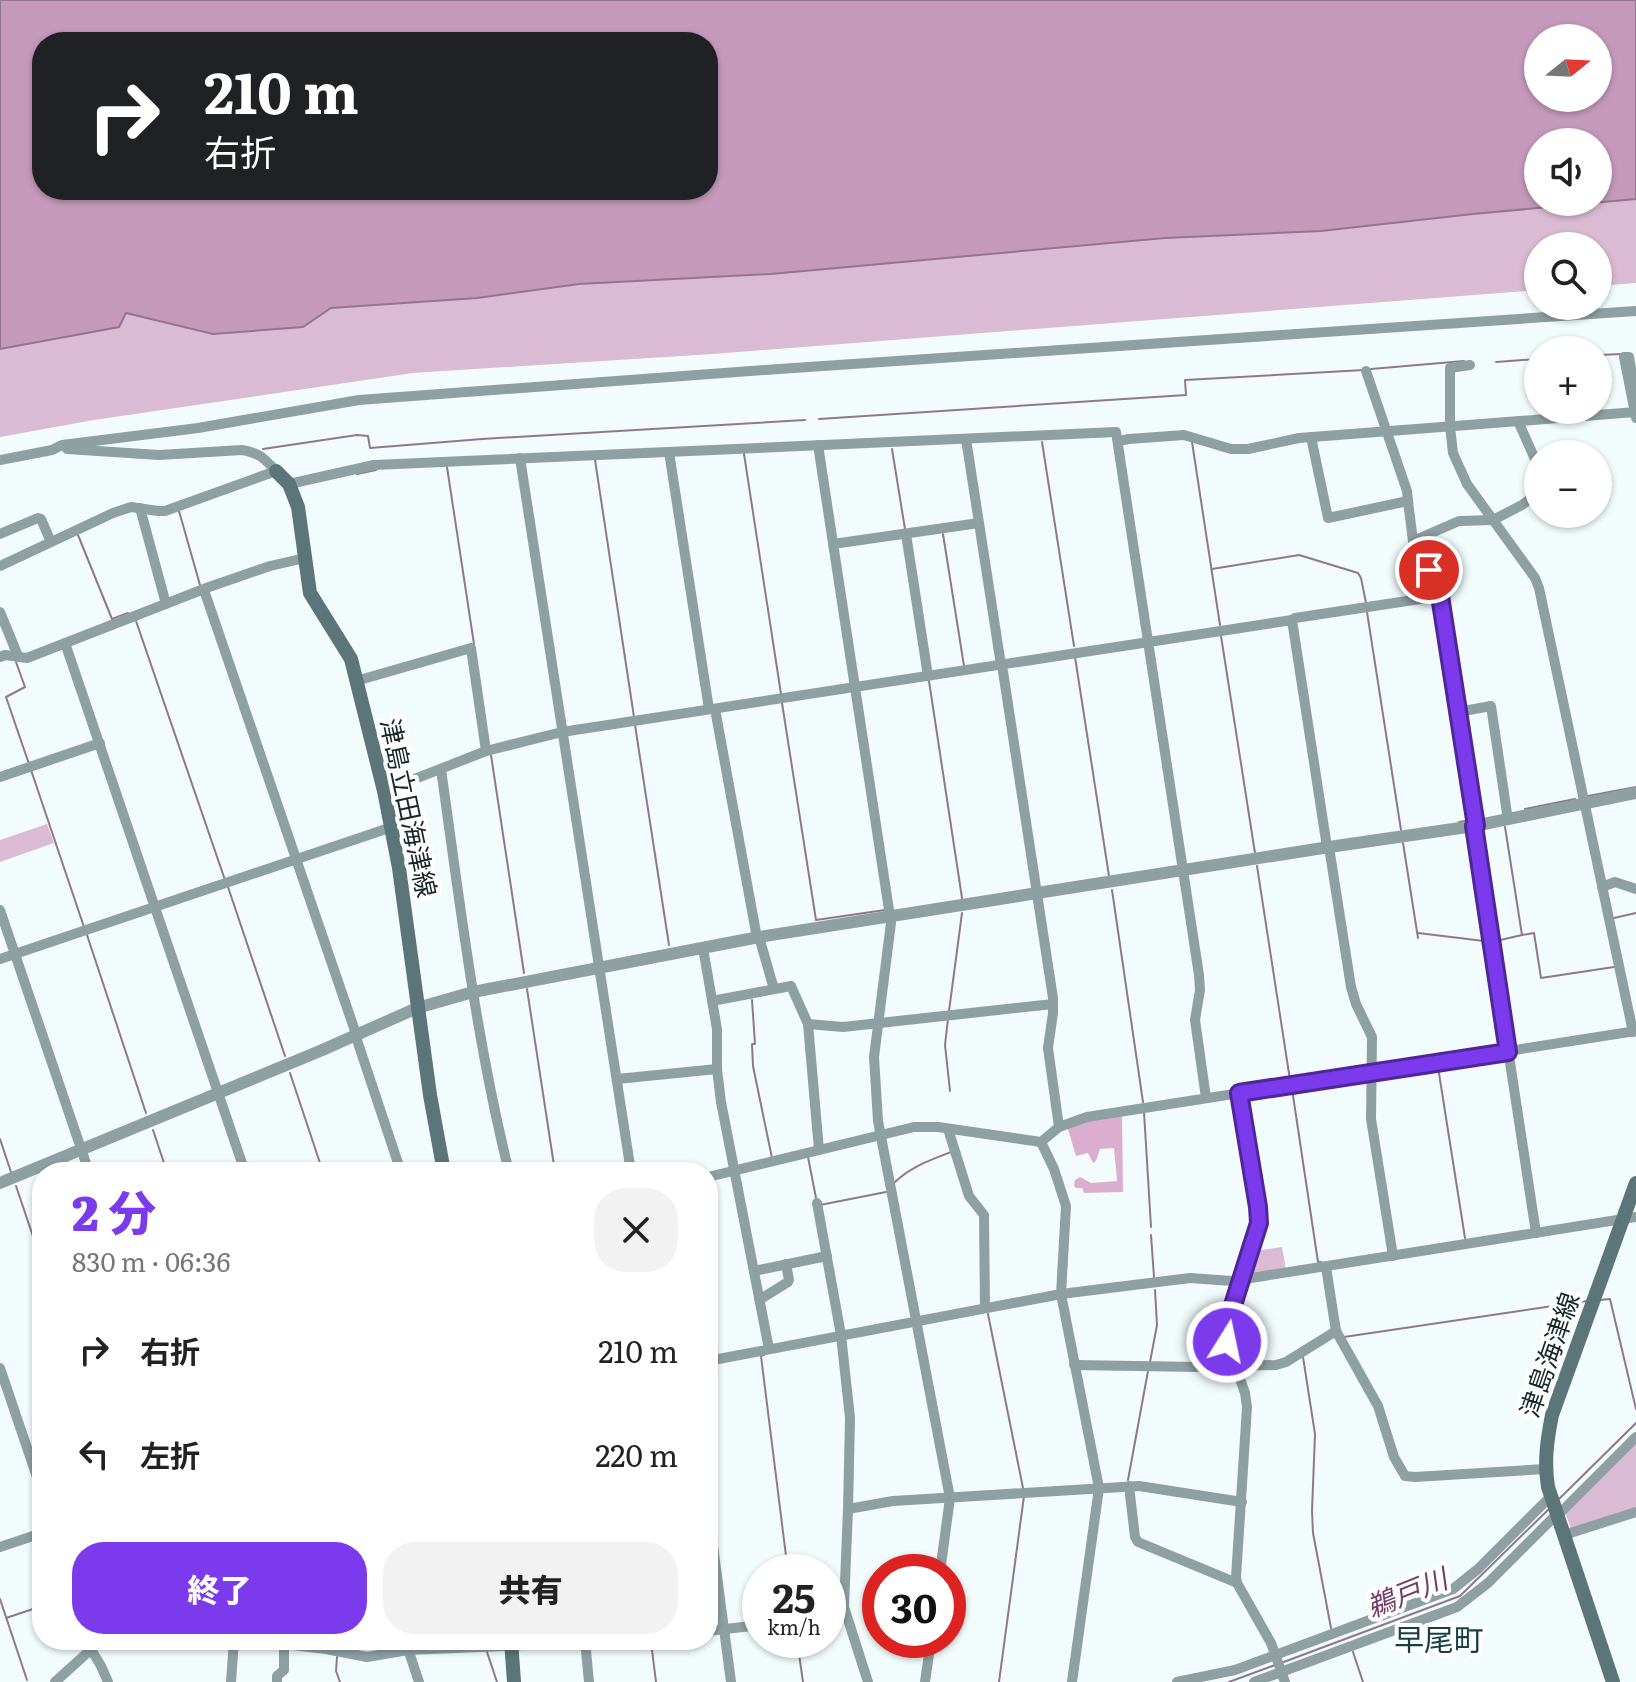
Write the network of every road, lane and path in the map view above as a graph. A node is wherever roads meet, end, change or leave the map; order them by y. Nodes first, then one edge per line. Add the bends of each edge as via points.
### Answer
1 (1636, 311) edge
2 (1626, 357) dead end
3 (1470, 365) dead end
4 (1366, 371) dead end
5 (1635, 408) edge
6 (1518, 421) junction
7 (1450, 427) junction
8 (1386, 429) junction
9 (1311, 437) junction
10 (966, 439) junction
11 (1526, 440) edge
12 (1118, 441) junction
13 (62, 445) junction
14 (818, 445) junction
15 (669, 452) junction
16 (520, 458) junction
17 (0, 460) edge
18 (276, 471) junction
19 (289, 484) junction
20 (1408, 501) junction
21 (1524, 504) edge
22 (140, 508) junction
23 (1493, 520) junction
24 (979, 523) junction
25 (0, 534) edge
26 (906, 534) junction
27 (1413, 541) junction
28 (51, 542) junction
29 (833, 544) junction
30 (305, 558) junction
31 (0, 566) edge
32 (204, 590) junction
33 (1440, 596) junction
34 (166, 604) junction
35 (0, 612) edge
36 (1292, 620) junction
37 (1147, 641) junction
38 (65, 643) junction
39 (18, 656) junction
40 (0, 657) edge
41 (1002, 665) junction
42 (928, 676) junction
43 (356, 681) junction
44 (855, 687) junction
45 (712, 709) junction
46 (1458, 712) junction
47 (562, 732) junction
48 (100, 743) junction
49 (486, 751) junction
50 (441, 769) junction
51 (0, 777) edge
52 (384, 791) junction
53 (1636, 793) edge
54 (1583, 804) junction
55 (1508, 820) junction
56 (1475, 826) junction
57 (392, 827) junction
58 (1328, 847) junction
59 (296, 858) junction
60 (1183, 871) junction
61 (1602, 887) junction
62 (1636, 889) edge
63 (1038, 894) junction
64 (155, 906) junction
65 (0, 910) edge
66 (890, 917) junction
67 (758, 938) junction
68 (703, 948) junction
69 (15, 954) junction
70 (0, 959) edge
71 (598, 967) junction
72 (774, 989) junction
73 (473, 992) junction
74 (712, 1001) junction
75 (1053, 1004) junction
76 (417, 1008) junction
77 (879, 1023) junction
78 (808, 1024) junction
79 (1634, 1032) edge
80 (355, 1034) junction
81 (1508, 1052) junction
82 (717, 1069) junction
83 (1373, 1072) junction
84 (617, 1079) junction
85 (218, 1093) junction
86 (1239, 1093) junction
87 (1206, 1098) junction
88 (1059, 1127) junction
89 (948, 1129) junction
90 (879, 1136) junction
91 (1041, 1142) junction
92 (81, 1149) junction
93 (819, 1150) junction
94 (50, 1162) edge
95 (86, 1162) edge
96 (242, 1162) edge
97 (398, 1162) edge
98 (442, 1162) edge
99 (506, 1162) edge
100 (629, 1162) edge
101 (32, 1170) edge
102 (734, 1171) junction
103 (718, 1175) edge
104 (0, 1183) edge
105 (1636, 1183) edge
106 (817, 1203) dead end
107 (1629, 1219) edge
108 (1536, 1233) junction
109 (827, 1256) junction
110 (1393, 1256) junction
111 (786, 1264) junction
112 (1326, 1267) junction
113 (754, 1271) junction
114 (1242, 1280) junction
115 (1061, 1294) junction
116 (759, 1298) junction
117 (985, 1308) junction
118 (915, 1320) junction
119 (1336, 1331) junction
120 (841, 1335) junction
121 (769, 1349) junction
122 (718, 1359) edge
123 (1074, 1365) junction
124 (1235, 1366) junction
125 (0, 1368) edge
126 (1636, 1437) edge
127 (32, 1462) edge
128 (1545, 1469) junction
129 (1129, 1486) junction
130 (1099, 1488) junction
131 (950, 1498) junction
132 (1242, 1502) junction
133 (1555, 1507) junction
134 (848, 1509) junction
135 (1636, 1512) edge
136 (1564, 1535) junction
137 (32, 1536) edge
138 (0, 1547) edge
139 (942, 1554) edge
140 (846, 1558) edge
141 (1237, 1583) junction
142 (718, 1584) edge
143 (846, 1615) edge
144 (742, 1627) edge
145 (724, 1629) junction
146 (718, 1630) edge
147 (90, 1650) edge
148 (99, 1650) edge
149 (233, 1650) edge
150 (281, 1650) edge
151 (331, 1650) edge
152 (390, 1650) edge
153 (408, 1650) edge
154 (512, 1650) edge
155 (586, 1650) edge
156 (1276, 1656) junction
157 (928, 1658) edge
158 (1282, 1675) edge
159 (55, 1682) edge
160 (108, 1682) edge
161 (231, 1682) edge
162 (277, 1682) edge
163 (419, 1682) edge
164 (514, 1682) edge
165 (589, 1682) edge
166 (731, 1682) edge
167 (868, 1682) edge
168 (925, 1682) edge
169 (1072, 1682) edge
170 (1177, 1682) edge
171 (1254, 1682) edge
172 (1613, 1682) edge

1 - 13 street via 359,400
2 - 5 street
3 - 7 street via 1450,368
4 - 8 street
5 - 6 street
6 - 7 street
6 - 11 street
7 - 8 street
7 - 23 street via 1459,467
8 - 9 street
8 - 20 street
9 - 12 street via 1248,449 1184,435
9 - 20 street via 1328,518
10 - 12 street via 1116,432
10 - 14 street
10 - 24 street
12 - 37 street
13 - 17 street
13 - 18 street via 159,455 242,450 264,458
14 - 15 street
14 - 29 street
15 - 16 street
15 - 45 street
16 - 19 street via 374,465
16 - 47 street
18 - 19 main road, 津島立田海津線
18 - 22 street via 165,511
19 - 30 main road, 津島立田海津線
20 - 27 street
21 - 23 street
22 - 28 street via 113,513
22 - 34 street
23 - 27 street via 1459,521
23 - 54 street via 1539,588
24 - 26 street
24 - 41 street
25 - 28 street via 38,518
26 - 29 street
26 - 42 street
27 - 33 street
28 - 31 street
29 - 44 street
30 - 32 street
30 - 43 main road, 津島立田海津線 via 310,593 351,659
32 - 34 street
32 - 59 street
33 - 36 street
33 - 46 street
34 - 38 street
35 - 39 street
36 - 37 street
36 - 58 street
37 - 41 street
37 - 60 street
38 - 39 street via 27,658
38 - 48 street
39 - 40 street
41 - 42 street
41 - 63 street
42 - 44 street
43 - 49 street via 471,648
43 - 52 main road, 津島立田海津線
44 - 45 street
44 - 66 street
45 - 47 street
45 - 67 street
46 - 55 street via 1491,706
46 - 56 street
47 - 49 street
47 - 71 street
48 - 51 street
48 - 64 street
49 - 50 street
50 - 52 street
50 - 73 street
52 - 57 main road, 津島立田海津線
53 - 54 street
54 - 55 street
54 - 61 street
55 - 56 street
56 - 58 street
56 - 81 street
57 - 59 street
57 - 76 main road, 津島立田海津線
58 - 60 street
58 - 83 street via 1351,987 1372,1037
59 - 64 street
59 - 80 street
60 - 63 street
60 - 87 street via 1199,975 1195,1020
61 - 62 street via 1615,882
61 - 79 street
63 - 66 street
63 - 75 street
64 - 69 street
64 - 85 street
65 - 69 street
66 - 67 street
66 - 77 street
67 - 68 street
67 - 72 street
68 - 71 street
68 - 74 street
69 - 70 street
69 - 92 street
71 - 73 street
71 - 84 street
72 - 74 street
72 - 78 street via 791,986
73 - 76 street
73 - 99 street
74 - 82 street
75 - 77 street
75 - 88 street via 1048,1048
76 - 80 street
76 - 98 main road, 津島立田海津線
77 - 78 street
77 - 90 street via 874,1057
78 - 93 street
79 - 81 street
80 - 85 street
80 - 97 street
81 - 83 street
81 - 108 street
82 - 84 street
82 - 102 street
83 - 86 street
83 - 110 street via 1371,1119
84 - 100 street
85 - 92 street
85 - 96 street
86 - 87 street
86 - 114 street via 1259,1216
87 - 88 street via 1087,1117
88 - 91 street
89 - 90 street via 914,1127
89 - 91 street
89 - 117 street via 969,1196 984,1215
90 - 93 street
90 - 118 street
91 - 115 street via 1066,1206
92 - 94 street
92 - 95 street
93 - 102 street
101 - 104 street
102 - 103 street
102 - 113 street
105 - 107 main road, 津島海津線
106 - 109 street
107 - 108 street
107 - 128 main road, 津島海津線 via 1552,1415
108 - 110 street
109 - 111 street
109 - 120 street
110 - 112 street
111 - 113 street
111 - 116 street via 788,1282
112 - 114 street
112 - 119 street
113 - 116 street
114 - 115 street via 1190,1278
114 - 124 street via 1227,1324
115 - 117 street
115 - 123 street
116 - 121 street
117 - 118 street
118 - 120 street
118 - 131 street
119 - 124 street via 1279,1365
119 - 128 street via 1378,1406 1405,1476
120 - 121 street
120 - 134 street via 850,1418
121 - 122 street
123 - 124 street
123 - 130 street
124 - 132 street via 1247,1407
125 - 127 street
126 - 133 street
128 - 133 main road, 津島海津線
129 - 130 street
129 - 132 street
129 - 141 street via 1138,1542
130 - 131 street
130 - 169 street
131 - 134 street
131 - 139 street
132 - 141 street
133 - 136 main road, 津島海津線
133 - 156 street via 1453,1589
133 - 158 street via 1464,1603
134 - 140 street
135 - 136 street
136 - 172 main road, 津島海津線
137 - 138 street
141 - 156 street
142 - 145 street
143 - 167 street
144 - 145 street
145 - 146 street
145 - 166 street
147 - 159 street
148 - 160 street
149 - 161 street
150 - 162 street via 284,1670
151 - 152 street via 367,1657
153 - 163 street
154 - 164 main road
155 - 165 street
156 - 158 street
156 - 170 street
157 - 168 street
158 - 171 street

